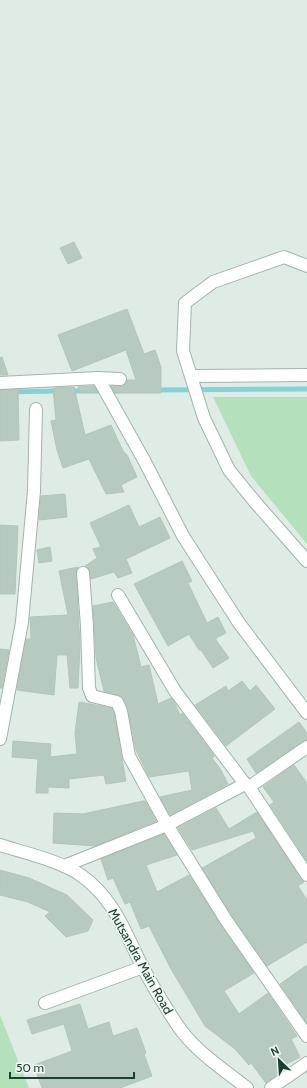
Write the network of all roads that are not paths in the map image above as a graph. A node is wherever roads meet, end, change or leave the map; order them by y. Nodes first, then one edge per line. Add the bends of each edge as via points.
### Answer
1 (307, 266) edge
2 (307, 375) edge
3 (192, 376) junction
4 (98, 378) junction
5 (120, 379) dead end
6 (0, 383) edge
7 (36, 409) dead end
8 (307, 561) edge
9 (83, 573) dead end
10 (118, 595) dead end
11 (307, 713) edge
12 (0, 739) edge
13 (307, 747) edge
14 (247, 786) junction
15 (167, 825) junction
16 (0, 845) edge
17 (64, 866) junction
18 (307, 875) edge
19 (142, 966) junction
20 (45, 1004) dead end
21 (307, 1036) edge
22 (307, 1062) edge
23 (247, 1088) edge
24 (271, 1088) edge

1 - 3 street via 284,257 213,282 185,303 183,351
2 - 3 street
3 - 8 street via 204,418 229,470
4 - 5 street
4 - 6 street
4 - 11 street via 183,536 239,623
7 - 12 street via 34,491 22,622
9 - 15 street via 89,688 92,696 117,702 121,711 128,756
10 - 14 street via 175,691
13 - 14 street
14 - 15 street
14 - 18 street
15 - 17 street
15 - 21 street via 226,920
16 - 17 street, Mutsandra Main Road
17 - 19 street, Mutsandra Main Road via 82,876 103,895 117,914
19 - 20 street
19 - 23 street, Mutsandra Main Road via 176,1024 191,1044
22 - 24 street

